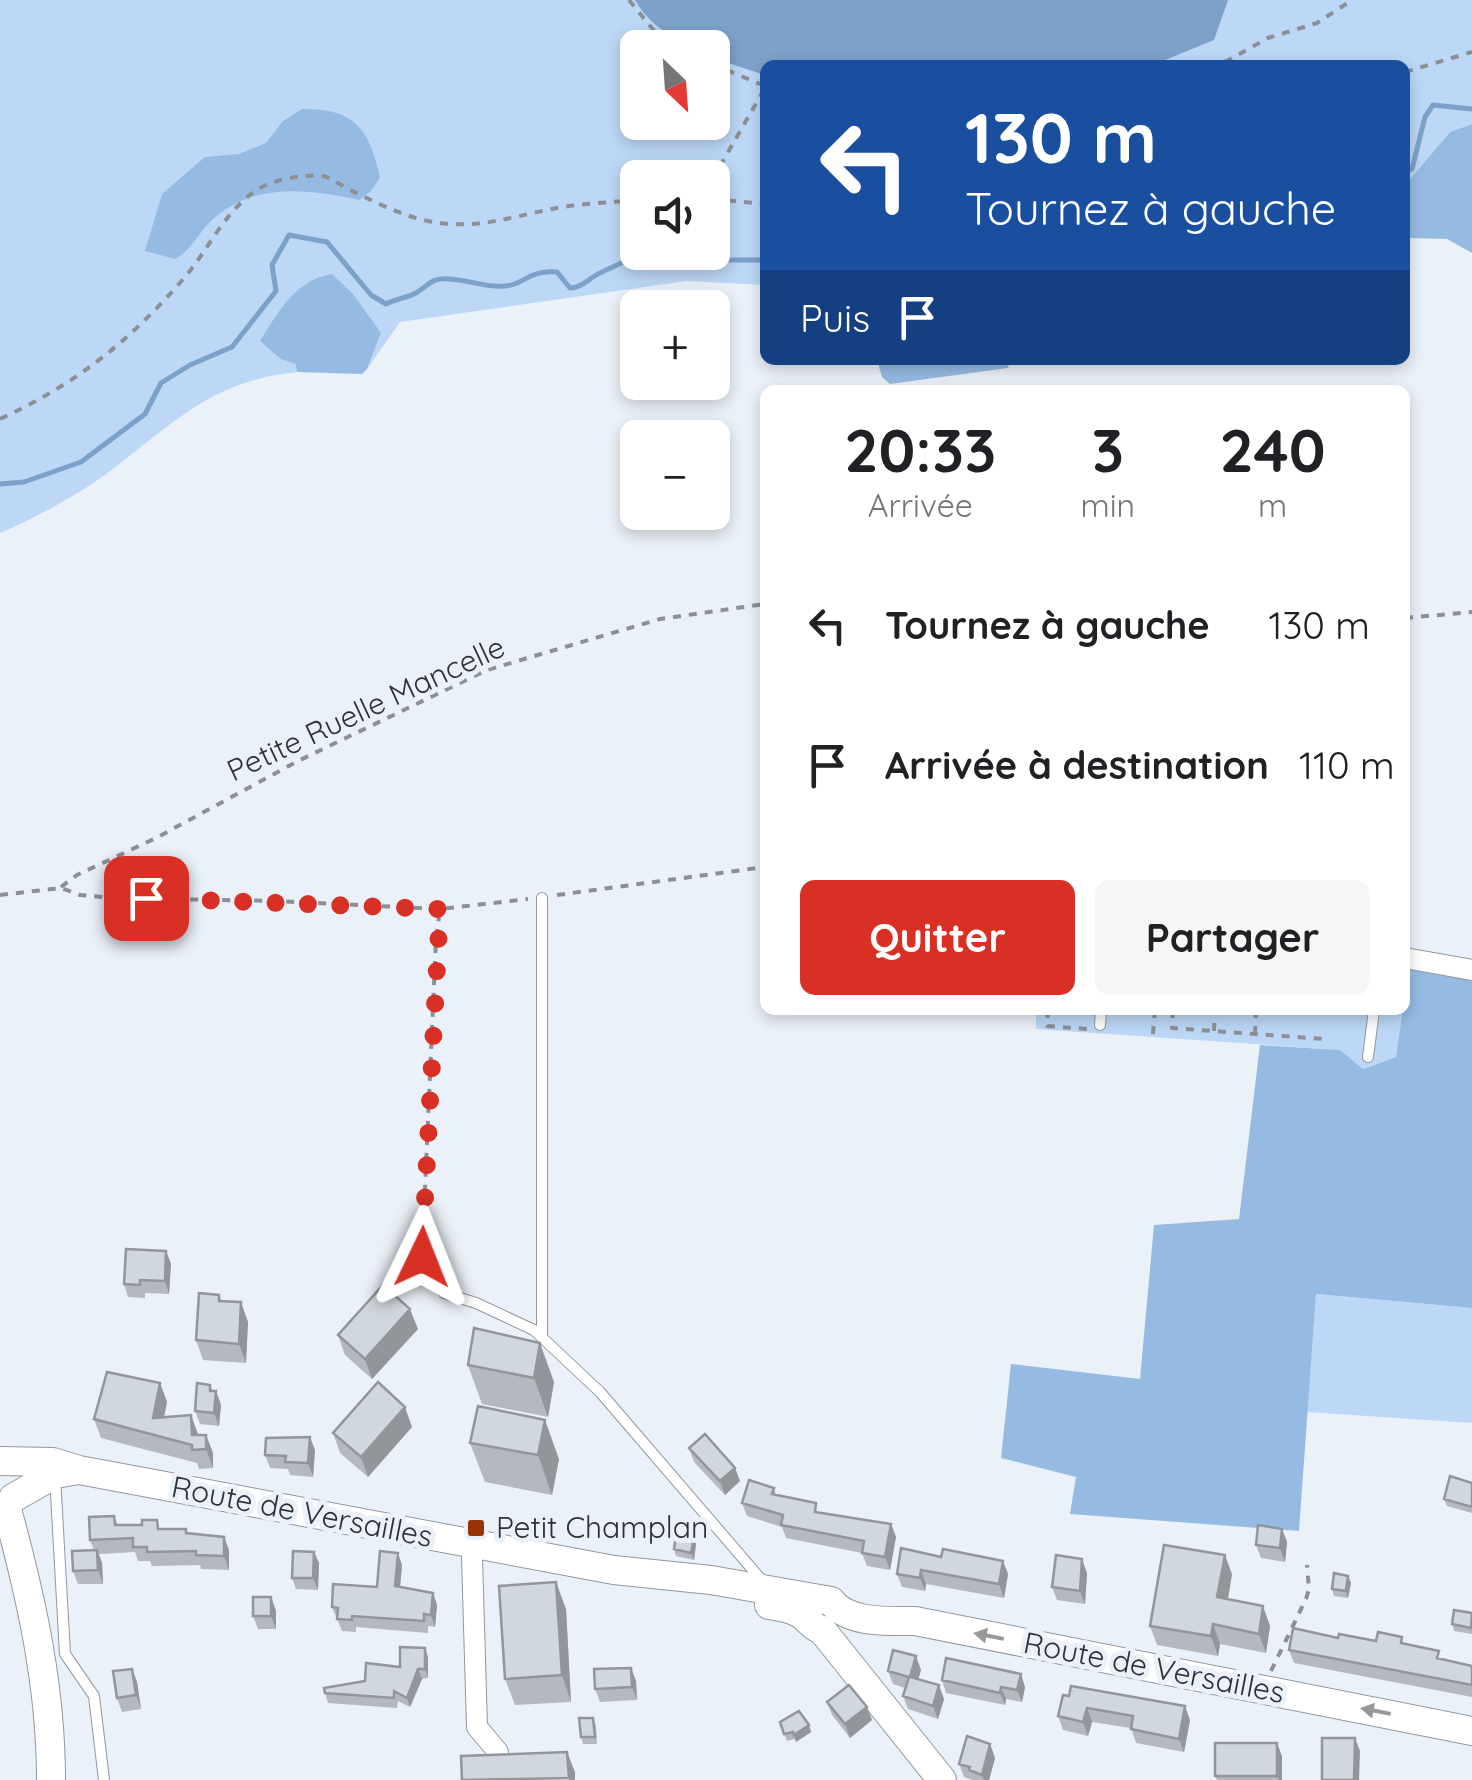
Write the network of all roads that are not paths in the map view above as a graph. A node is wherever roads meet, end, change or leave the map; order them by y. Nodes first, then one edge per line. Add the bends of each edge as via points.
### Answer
1 (542, 898) road end
2 (1410, 959) edge
3 (1472, 970) edge
4 (1100, 1015) edge
5 (1373, 1015) edge
6 (1096, 1027) road end
7 (1368, 1057) dead end
8 (444, 1293) road end
9 (542, 1338) junction
10 (0, 1462) edge
11 (67, 1472) junction
12 (7, 1511) edge
13 (475, 1544) junction
14 (0, 1565) edge
15 (614, 1570) junction
16 (769, 1588) junction
17 (822, 1614) junction
18 (1472, 1731) edge
19 (498, 1752) edge
20 (35, 1780) edge
21 (51, 1780) edge
22 (104, 1780) edge
23 (942, 1780) edge

1 - 9 lane
2 - 3 street
4 - 6 lane
5 - 7 lane
8 - 9 lane
9 - 16 lane via 600,1392
10 - 11 main road, Route de Versailles via 53,1462
10 - 12 main road via 12,1484
11 - 12 main road
11 - 13 main road, Route de Versailles
11 - 22 lane via 65,1654 94,1696
12 - 21 main road via 43,1666
13 - 15 main road, Route de Versailles
13 - 19 street via 477,1727
14 - 20 main road via 17,1599 31,1668
15 - 16 main road, Route de Versailles
15 - 17 main road
16 - 17 main road, Route de Versailles
18 -> 17 main road, Route de Versailles via 915,1622
17 - 23 main road

